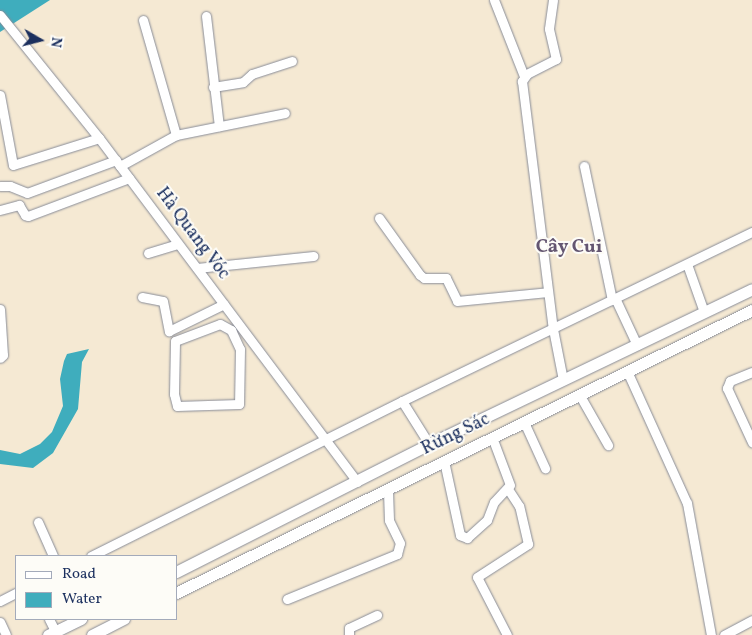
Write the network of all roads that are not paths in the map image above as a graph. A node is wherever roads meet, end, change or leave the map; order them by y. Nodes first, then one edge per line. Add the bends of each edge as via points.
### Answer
1 (494, 0) edge
2 (553, 0) edge
3 (0, 15) edge
4 (206, 16) dead end
5 (143, 20) dead end
6 (292, 61) dead end
7 (524, 76) junction
8 (213, 86) junction
9 (0, 95) edge
10 (285, 112) dead end
11 (220, 126) junction
12 (176, 135) junction
13 (99, 138) junction
14 (118, 163) junction
15 (584, 166) dead end
16 (129, 178) junction
17 (0, 186) edge
18 (0, 210) edge
19 (379, 218) dead end
20 (752, 232) edge
21 (178, 244) junction
22 (148, 253) dead end
23 (313, 256) dead end
24 (197, 268) junction
25 (688, 268) junction
26 (752, 289) edge
27 (548, 292) junction
28 (142, 297) dead end
29 (615, 302) junction
30 (224, 304) junction
31 (0, 308) edge
32 (702, 308) junction
33 (752, 310) edge
34 (553, 329) junction
35 (252, 341) junction
36 (635, 341) junction
37 (240, 349) junction
38 (0, 358) edge
39 (627, 371) junction
40 (752, 372) edge
41 (562, 375) junction
42 (579, 394) junction
43 (402, 401) junction
44 (524, 422) junction
45 (492, 437) junction
46 (328, 439) junction
47 (427, 440) junction
48 (752, 442) edge
49 (608, 445) dead end
50 (444, 461) junction
51 (545, 468) dead end
52 (356, 480) junction
53 (388, 489) junction
54 (508, 489) junction
55 (367, 499) junction
56 (38, 522) dead end
57 (53, 555) edge
58 (93, 555) edge
59 (178, 571) edge
60 (178, 592) edge
61 (15, 594) edge
62 (287, 599) dead end
63 (0, 601) edge
64 (377, 614) dead end
65 (77, 620) edge
66 (122, 620) edge
67 (752, 620) edge
68 (0, 622) edge
69 (51, 626) edge
70 (6, 635) edge
71 (92, 635) edge
72 (349, 635) edge
73 (507, 635) edge
74 (711, 635) edge
75 (724, 635) edge

1 - 7 street
2 - 7 street via 549,29 556,59
3 - 13 street, Hà Quang Vóc
4 - 8 street
5 - 12 street
6 - 8 street via 252,74 243,82
7 - 27 street
8 - 11 street
9 - 13 street via 13,165
10 - 11 street
11 - 12 street
12 - 14 street
13 - 14 street, Hà Quang Vóc
14 - 16 street, Hà Quang Vóc
14 - 17 street via 27,193 10,186
15 - 29 street
16 - 18 street via 28,216 19,205
16 - 21 street, Hà Quang Vóc
19 - 27 street via 422,277 446,278 457,301
20 - 25 street
21 - 22 street
21 - 24 street, Hà Quang Vóc
23 - 24 street
24 - 30 street, Hà Quang Vóc
25 - 29 street
25 - 32 street
26 - 32 main road, Rừng Sác
27 - 34 street
28 - 30 street via 163,301 169,331
29 - 34 street
29 - 36 street
30 - 35 street, Hà Quang Vóc
31 - 38 street via 3,355
32 - 36 main road, Rừng Sác
33 - 39 main road, Rừng Sác
34 - 41 street
34 - 43 street
35 - 37 street
35 - 46 street, Hà Quang Vóc
36 - 41 main road, Rừng Sác
37 - 37 street via 239,404 177,406 173,347 177,339 220,324 231,330
39 - 42 main road, Rừng Sác
39 - 74 street via 687,503
40 - 48 street via 730,382 727,388
41 - 47 main road, Rừng Sác
42 - 44 main road, Rừng Sác
42 - 49 street
43 - 46 street
43 - 47 street
44 - 45 main road, Rừng Sác
44 - 51 street
45 - 50 main road, Rừng Sác
45 - 54 street via 508,475
46 - 52 street, Hà Quang Vóc
46 - 58 street
47 - 52 main road, Rừng Sác
50 - 53 main road, Rừng Sác
50 - 54 street via 463,538 471,536 486,520 494,502
52 - 55 main road
52 - 59 main road, Rừng Sác
53 - 55 main road, Rừng Sác
53 - 62 street via 389,520 400,543 397,554
54 - 73 street via 519,506 528,544 477,577
55 - 60 main road, Rừng Sác
56 - 57 street
61 - 63 street
64 - 72 street via 349,628
65 - 69 main road
66 - 71 main road
67 - 75 street
68 - 70 street

